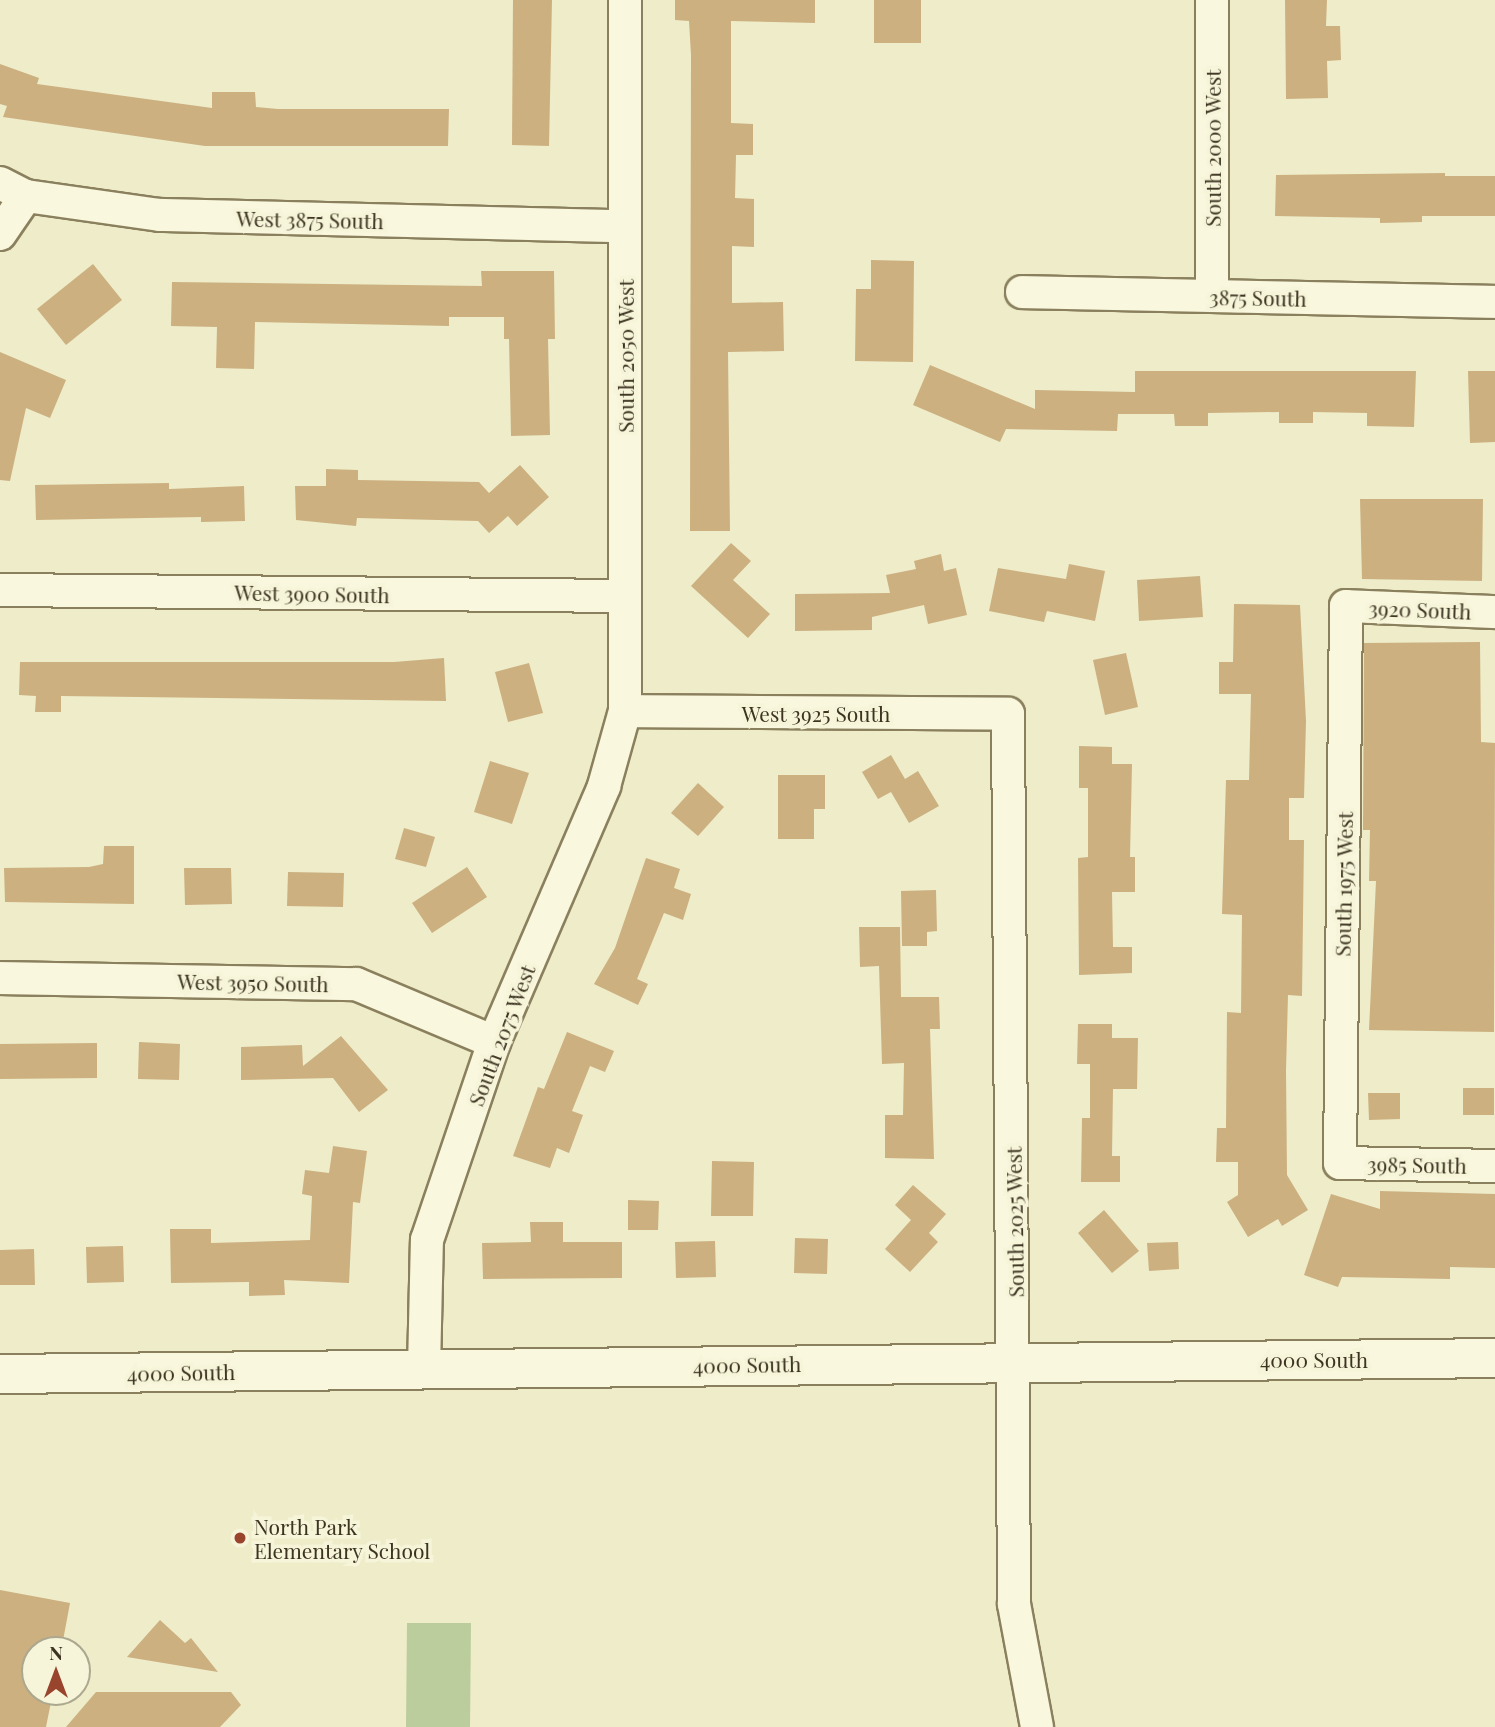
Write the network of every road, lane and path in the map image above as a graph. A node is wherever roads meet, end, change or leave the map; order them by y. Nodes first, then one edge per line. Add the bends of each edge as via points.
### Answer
1 (625, 0) edge
2 (1212, 0) edge
3 (13, 190) edge
4 (625, 226) junction
5 (0, 234) edge
6 (1021, 292) dead end
7 (1212, 296) junction
8 (1495, 302) edge
9 (0, 590) edge
10 (625, 596) junction
11 (1346, 606) joint
12 (1495, 611) edge
13 (625, 711) junction
14 (1008, 714) joint
15 (0, 978) edge
16 (494, 1042) junction
17 (1340, 1163) joint
18 (1495, 1166) edge
19 (1495, 1358) edge
20 (1016, 1361) junction
21 (424, 1369) junction
22 (0, 1374) edge
23 (1037, 1727) edge

1 - 4 street, South 2050 West
2 - 7 street, South 2000 West
3 - 4 street, West 3875 South via 160,215
3 - 5 street
4 - 10 street, South 2050 West
6 - 7 street, 3875 South
7 - 8 street, 3875 South
9 - 10 street, West 3900 South
10 - 13 street, South 2050 West
11 - 12 street, 3920 South
11 - 17 street, South 1975 West
13 - 14 street, West 3925 South
13 - 16 street, South 2075 West via 604,786
14 - 20 street, South 2025 West
15 - 16 street, West 3950 South via 356,984
16 - 21 street, South 2075 West via 427,1240
17 - 18 street, 3985 South
19 - 20 street, 4000 South
20 - 21 street, 4000 South
20 - 23 street, South 2025 West via 1014,1604
21 - 22 street, 4000 South

